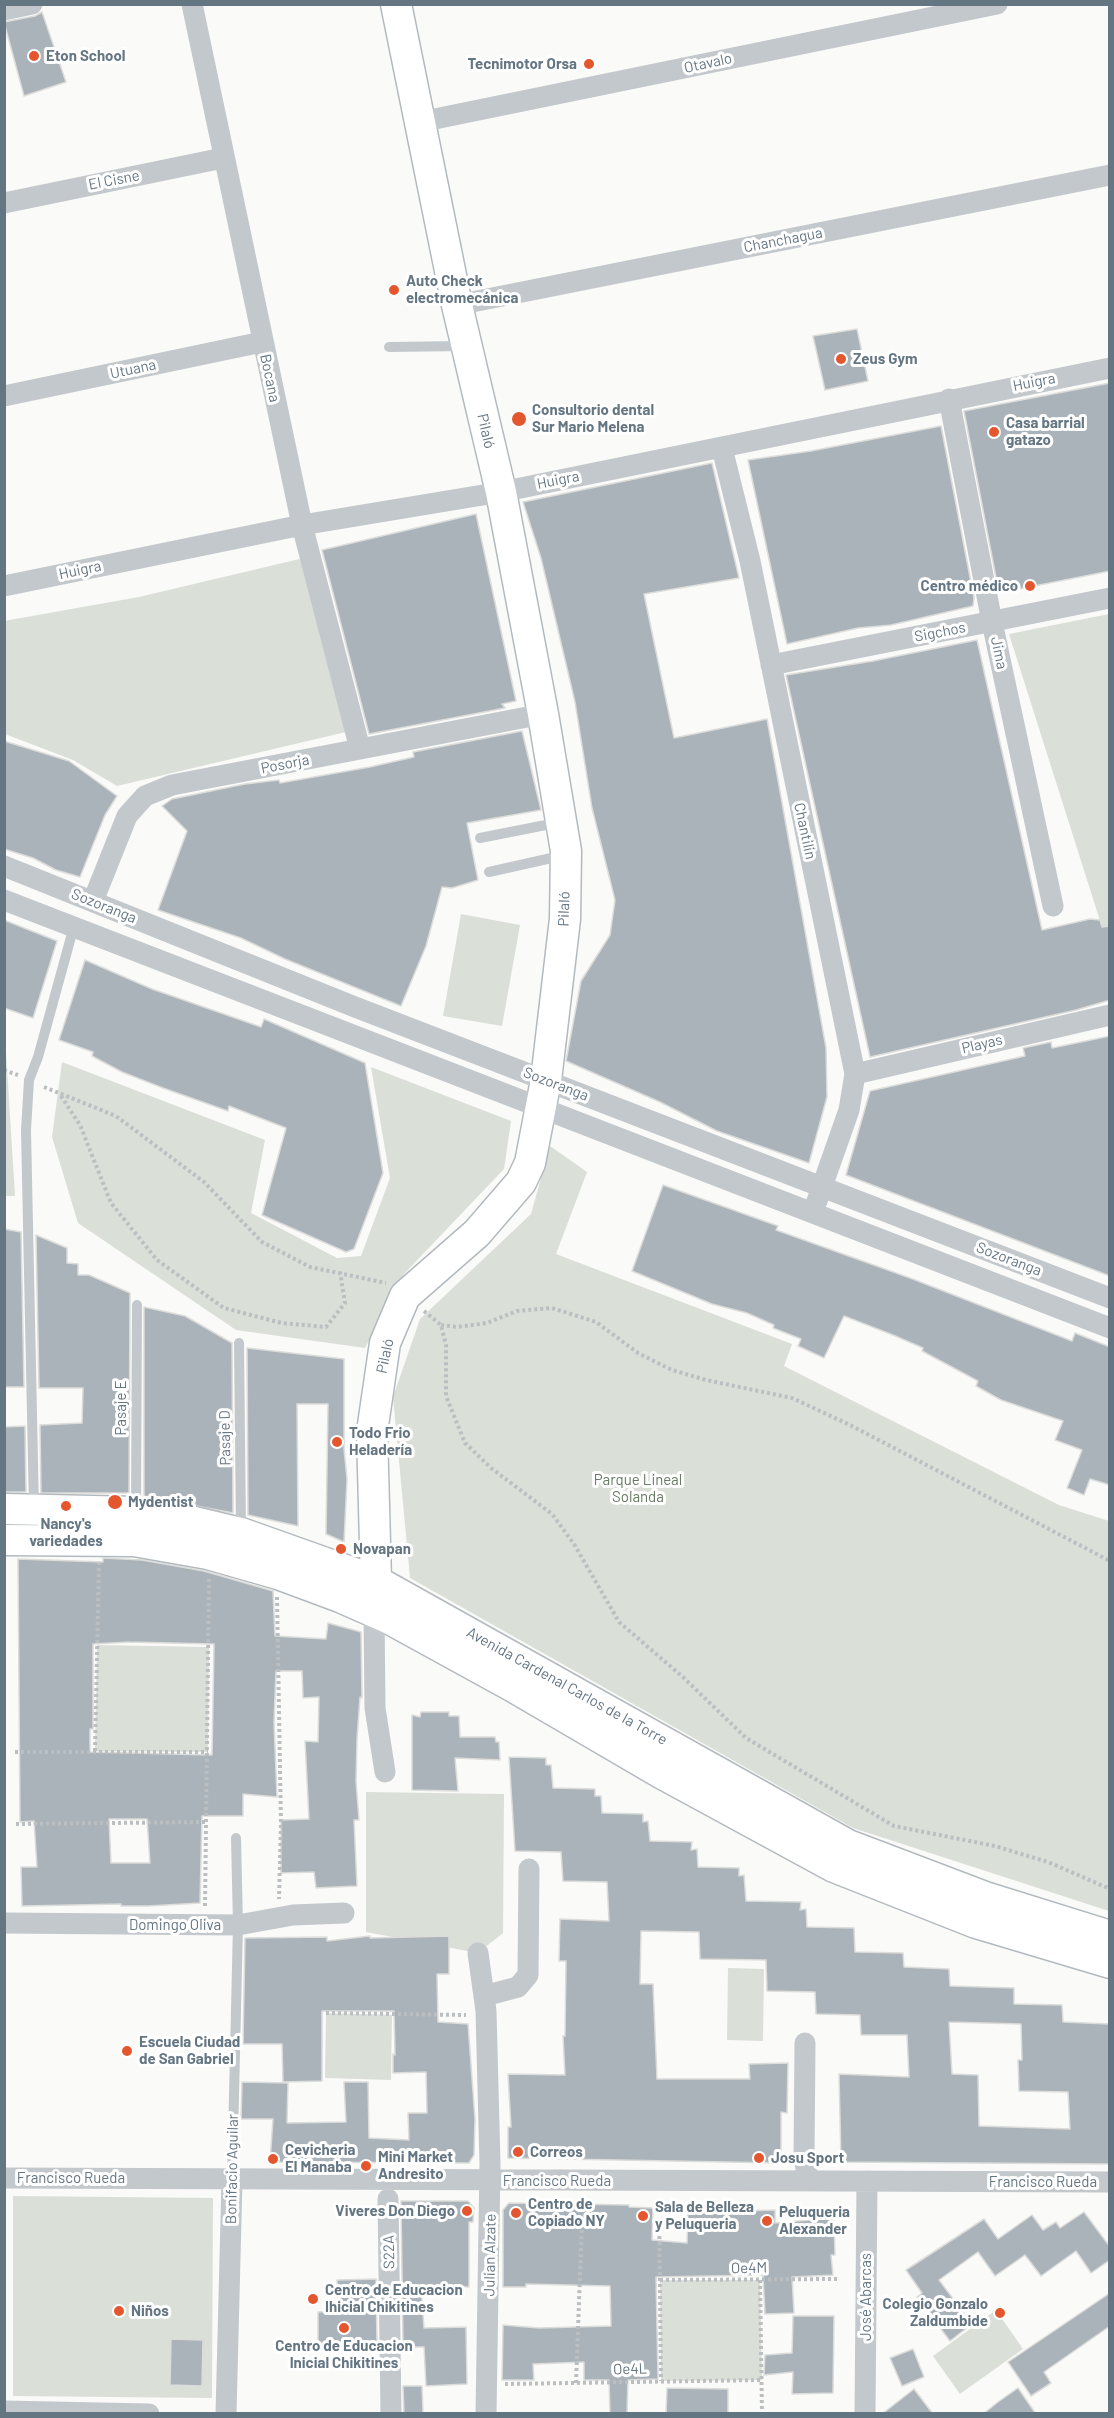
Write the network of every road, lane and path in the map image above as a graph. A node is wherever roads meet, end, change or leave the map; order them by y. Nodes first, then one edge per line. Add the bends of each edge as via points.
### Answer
1 (32, 4) edge
2 (192, 4) edge
3 (396, 4) edge
4 (997, 4) edge
5 (4, 10) edge
6 (420, 122) junction
7 (223, 158) junction
8 (1110, 175) edge
9 (4, 202) edge
10 (457, 305) junction
11 (262, 342) junction
12 (467, 346) junction
13 (389, 347) dead end
14 (1110, 368) edge
15 (4, 396) edge
16 (949, 399) junction
17 (722, 448) junction
18 (501, 492) junction
19 (302, 525) junction
20 (4, 586) edge
21 (1110, 598) edge
22 (992, 622) junction
23 (771, 665) junction
24 (543, 714) junction
25 (360, 749) junction
26 (561, 822) junction
27 (480, 838) dead end
28 (566, 855) junction
29 (4, 866) edge
30 (489, 872) dead end
31 (4, 900) edge
32 (93, 901) junction
33 (1053, 906) dead end
34 (74, 926) junction
35 (355, 1006) junction
36 (1110, 1015) edge
37 (343, 1031) junction
38 (4, 1070) edge
39 (855, 1074) junction
40 (29, 1080) junction
41 (546, 1080) junction
42 (60, 1094) junction
43 (541, 1110) junction
44 (822, 1187) junction
45 (813, 1212) junction
46 (340, 1272) junction
47 (405, 1296) junction
48 (1110, 1298) edge
49 (137, 1305) dead end
50 (441, 1325) junction
51 (1110, 1328) edge
52 (239, 1343) dead end
53 (4, 1509) edge
54 (34, 1509) junction
55 (136, 1512) junction
56 (241, 1533) junction
57 (4, 1540) edge
58 (99, 1551) dead end
59 (1110, 1561) edge
60 (209, 1576) dead end
61 (376, 1581) junction
62 (277, 1585) dead end
63 (374, 1611) junction
64 (95, 1751) junction
65 (15, 1752) dead end
66 (208, 1752) junction
67 (385, 1772) dead end
68 (206, 1822) junction
69 (16, 1824) dead end
70 (236, 1838) dead end
71 (529, 1869) dead end
72 (1110, 1888) edge
73 (279, 1903) dead end
74 (205, 1910) dead end
75 (344, 1913) dead end
76 (4, 1923) edge
77 (238, 1925) junction
78 (1110, 1936) edge
79 (478, 1953) dead end
80 (1110, 1963) edge
81 (484, 1996) junction
82 (326, 2013) dead end
83 (469, 2015) dead end
84 (805, 2043) dead end
85 (4, 2178) edge
86 (232, 2180) junction
87 (490, 2181) junction
88 (808, 2181) junction
89 (867, 2181) junction
90 (1110, 2182) edge
91 (388, 2199) dead end
92 (659, 2200) dead end
93 (582, 2222) dead end
94 (838, 2279) dead end
95 (660, 2280) junction
96 (760, 2280) junction
97 (762, 2380) junction
98 (661, 2381) junction
99 (576, 2383) junction
100 (498, 2384) dead end
101 (4, 2412) edge
102 (149, 2414) edge
103 (226, 2414) edge
104 (391, 2414) edge
105 (486, 2414) edge
106 (762, 2414) edge
107 (866, 2414) edge

1 - 5 street
2 - 7 street, Bocana
3 - 6 street, Pilaló
4 - 6 street, Otavalo
6 - 10 street, Pilaló
7 - 9 street, El Cisne
7 - 11 street, Bocana
8 - 10 street, Chanchagua
10 - 12 street, Pilaló
11 - 15 street, Utuana
11 - 19 street, Bocana
12 - 13 lane
12 - 18 street, Pilaló
14 - 16 street, Huigra
16 - 17 street, Huigra
16 - 22 street, Jima
17 - 18 street, Huigra
17 - 23 street, Chantilin
18 - 19 street, Huigra
18 - 24 street, Pilaló
19 - 20 street, Huigra
19 - 25 street, Bocana
21 - 22 street, Sigchos
22 - 23 street, Sigchos
22 - 33 street, Jima
23 - 39 street, Chantilin
24 - 25 street, Posorja
24 - 26 street, Pilaló
25 - 32 street, Posorja via 172,785 145,796 128,816
26 - 27 lane
26 - 28 street, Pilaló
28 - 30 lane
28 - 41 street, Pilaló via 565,919
29 - 32 street, Sozoranga
31 - 34 street, Sozoranga
32 - 35 street, Sozoranga
34 - 37 street, Sozoranga
34 - 40 lane
35 - 37 street
35 - 41 street, Sozoranga
36 - 39 street, Playas
37 - 43 street, Sozoranga
38 - 40 path
39 - 44 street, Chantilin via 849,1110
40 - 42 path
40 - 54 lane via 26,1130
41 - 43 street, Pilaló
41 - 44 street, Sozoranga
42 - 46 path via 116,1116 204,1182 262,1242 310,1267
42 - 46 path via 80,1125 111,1203 157,1260 224,1308 282,1323 326,1328 345,1302
43 - 45 street, Sozoranga
43 - 47 street, Pilaló via 530,1163 521,1182 477,1233
44 - 45 street, Chantilin
44 - 48 street, Sozoranga
45 - 51 street, Sozoranga
46 - 47 path via 384,1282
47 - 50 path
47 - 61 street, Pilaló via 385,1343 372,1432
49 - 55 lane, Pasaje E
50 - 59 path via 487,1323 517,1311 552,1308 596,1322 638,1353 672,1370 792,1398
50 - 72 path via 446,1345 446,1396 465,1443 552,1514 619,1622 746,1738 894,1826 995,1846 1048,1862
52 - 56 lane, Pasaje D
53 - 54 street, Avenida Cardenal Carlos de la Torre
54 - 55 street, Avenida Cardenal Carlos de la Torre
55 - 56 street, Avenida Cardenal Carlos de la Torre
56 - 61 street, Avenida Cardenal Carlos de la Torre
57 - 63 street, Avenida Cardenal Carlos de la Torre via 134,1541 208,1554 278,1574
58 - 64 path
60 - 66 path
61 - 63 street, Pilaló
61 - 78 street, Avenida Cardenal Carlos de la Torre via 848,1845 985,1897
62 - 73 path
63 - 67 street, Pilaló via 375,1708
63 - 80 street, Avenida Cardenal Carlos de la Torre via 834,1867 976,1923
64 - 65 path
64 - 66 path
66 - 68 path
68 - 69 path
68 - 74 path
70 - 77 lane, Bonifacio Aguilar
71 - 81 street via 528,1976 518,1987
75 - 77 street, Domingo Oliva via 293,1915
76 - 77 street, Domingo Oliva
77 - 86 lane, Bonifacio Aguilar
79 - 81 street, Julian Alzate
81 - 87 street, Julian Alzate
82 - 83 path
84 - 88 street via 804,2156
85 - 86 street, Francisco Rueda
86 - 87 street, Francisco Rueda
86 - 103 street, Bonifacio Aguilar
87 - 88 street, Francisco Rueda
87 - 105 street, Julian Alzate
88 - 89 street, Francisco Rueda
89 - 90 street, Francisco Rueda
89 - 107 street, José Abarcas
91 - 104 street, S22A
92 - 95 path
93 - 99 path
94 - 96 path, Oe4M
95 - 96 path, Oe4M
95 - 98 path
96 - 97 path
97 - 98 path, Oe4L
97 - 106 path
98 - 99 path, Oe4L
99 - 100 path, Oe4L
101 - 102 street

